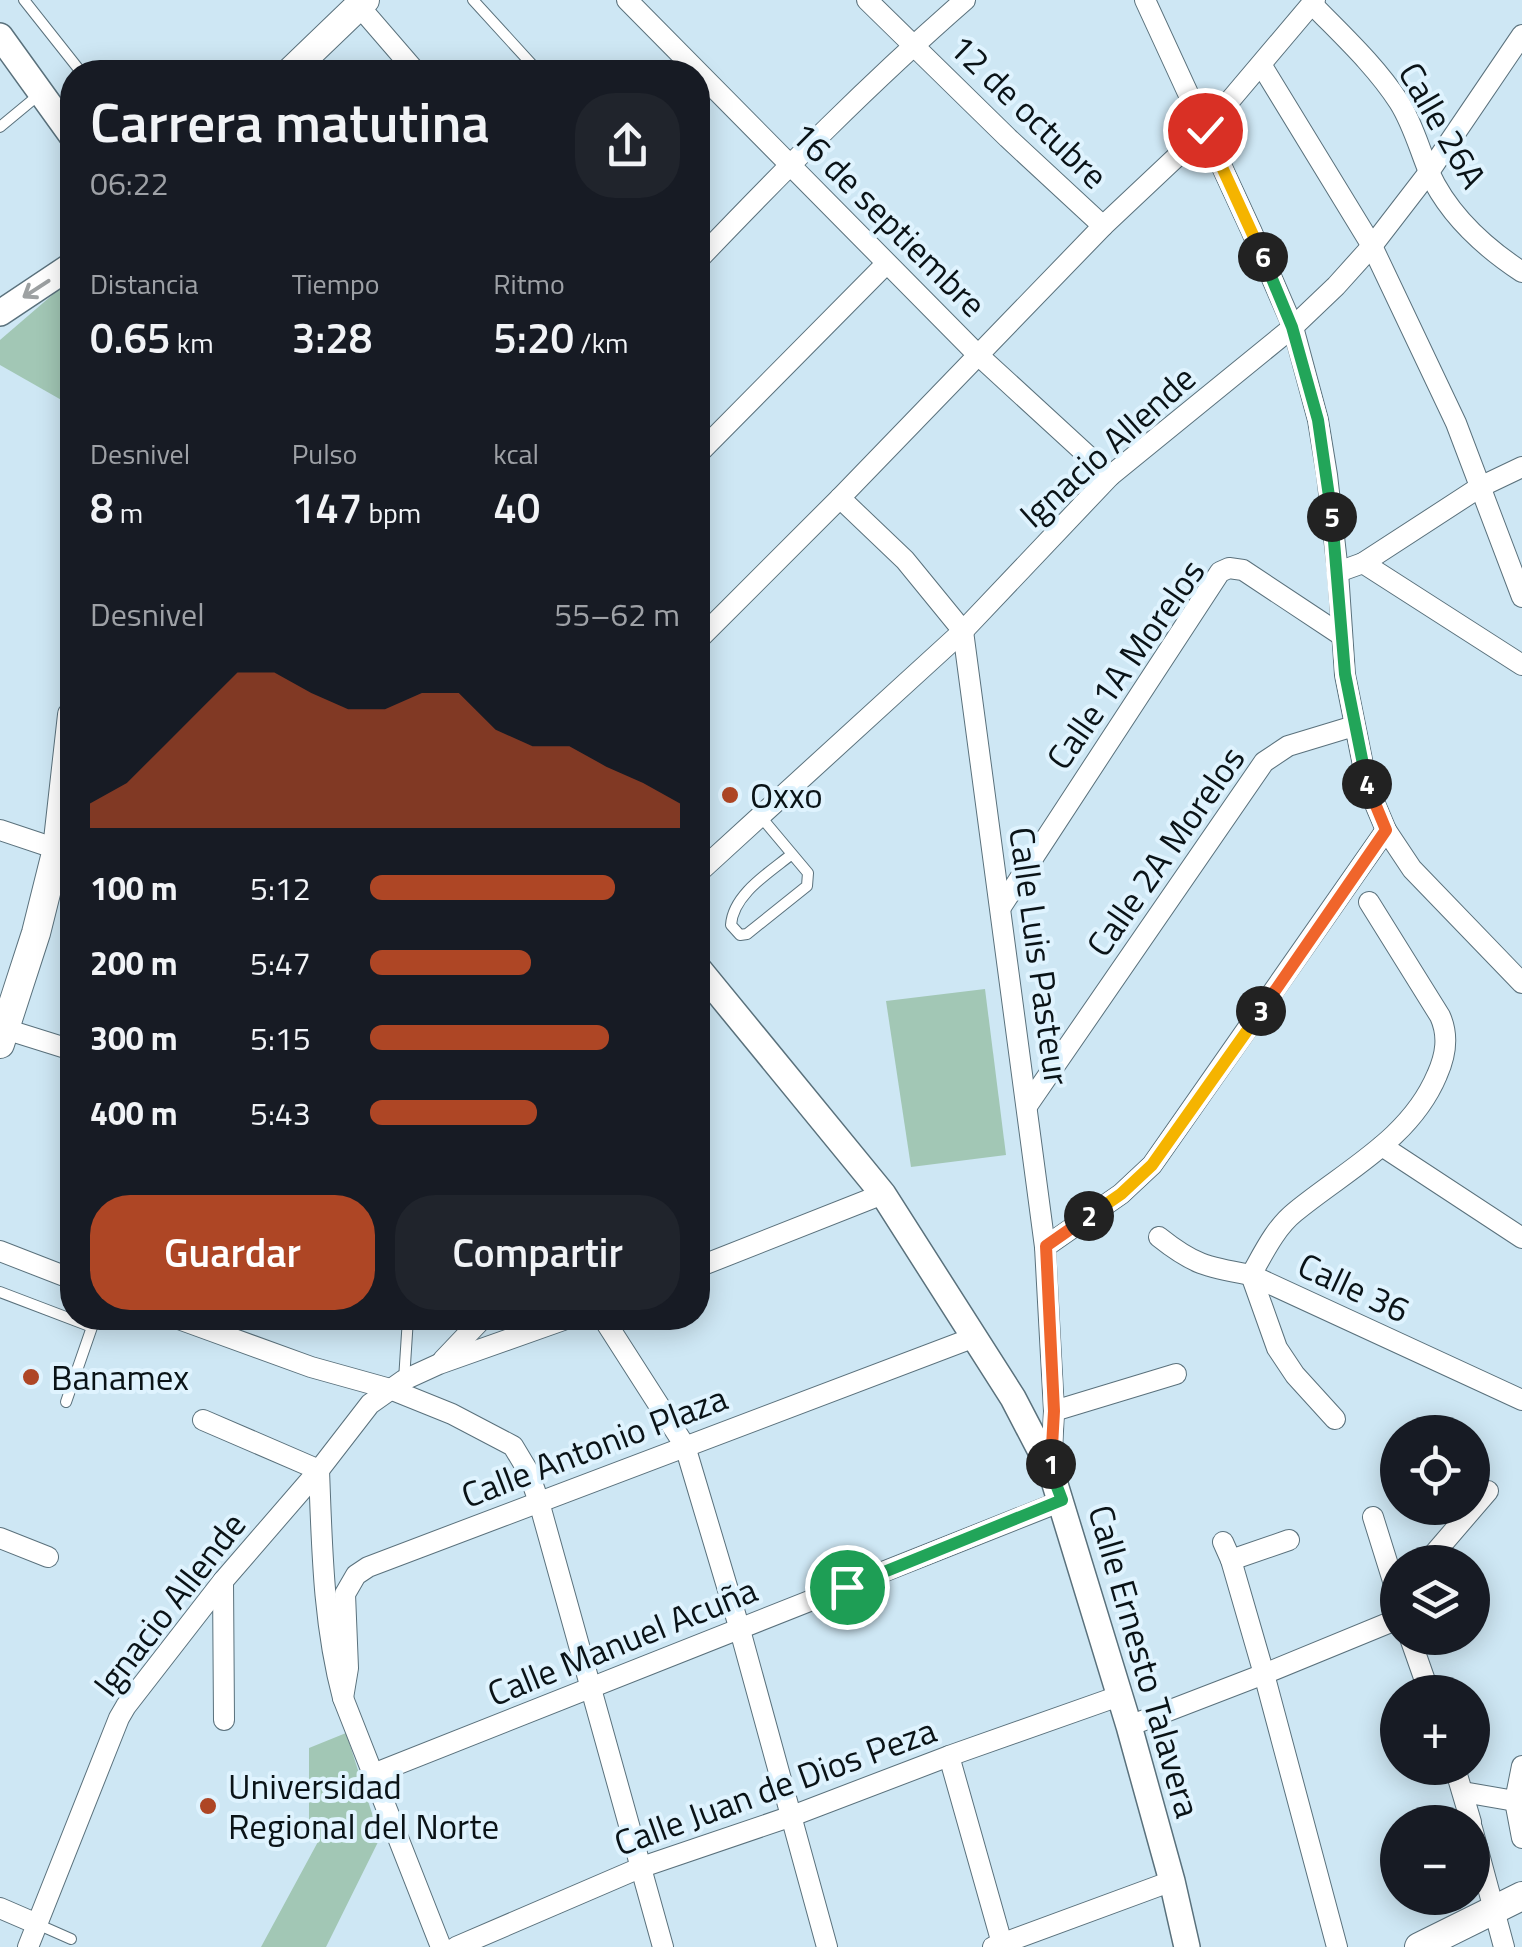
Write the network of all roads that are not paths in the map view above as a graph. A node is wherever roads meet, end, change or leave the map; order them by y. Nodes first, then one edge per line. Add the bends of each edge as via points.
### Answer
1 (24, 0) edge
2 (473, 0) edge
3 (627, 0) edge
4 (867, 0) edge
5 (964, 0) edge
6 (1145, 0) edge
7 (1314, 2) edge
8 (362, 3) edge
9 (0, 36) edge
10 (1521, 37) edge
11 (913, 45) junction
12 (71, 60) edge
13 (303, 60) edge
14 (407, 60) edge
15 (528, 60) edge
16 (687, 60) edge
17 (1262, 66) junction
18 (710, 84) edge
19 (41, 93) junction
20 (60, 113) edge
21 (0, 127) edge
22 (1205, 130) junction
23 (790, 164) junction
24 (1429, 172) junction
25 (1103, 226) junction
26 (1372, 246) junction
27 (710, 247) edge
28 (886, 264) junction
29 (1522, 272) edge
30 (60, 274) edge
31 (0, 313) edge
32 (1292, 327) junction
33 (977, 354) junction
34 (710, 442) edge
35 (1522, 467) edge
36 (1110, 476) junction
37 (1480, 487) junction
38 (840, 498) junction
39 (1362, 563) junction
40 (1338, 572) junction
41 (1522, 597) edge
42 (710, 628) edge
43 (963, 631) junction
44 (1341, 635) junction
45 (1522, 665) edge
46 (1354, 726) junction
47 (761, 817) junction
48 (60, 822) edge
49 (0, 830) edge
50 (1386, 830) junction
51 (57, 849) junction
52 (792, 854) junction
53 (710, 863) edge
54 (1370, 902) dead end
55 (1001, 906) junction
56 (710, 983) edge
57 (1522, 983) edge
58 (2, 1037) edge
59 (60, 1048) edge
60 (1027, 1106) junction
61 (1382, 1146) junction
62 (883, 1194) junction
63 (1159, 1237) dead end
64 (1522, 1238) edge
65 (1046, 1246) junction
66 (0, 1251) edge
67 (710, 1262) edge
68 (60, 1274) edge
69 (1251, 1275) junction
70 (0, 1292) edge
71 (60, 1311) edge
72 (91, 1330) edge
73 (209, 1330) edge
74 (406, 1330) edge
75 (472, 1330) edge
76 (534, 1330) edge
77 (610, 1330) edge
78 (976, 1338) junction
79 (439, 1364) junction
80 (1176, 1374) dead end
81 (397, 1384) junction
82 (1522, 1400) edge
83 (66, 1402) dead end
84 (1054, 1411) junction
85 (1335, 1419) dead end
86 (203, 1420) dead end
87 (685, 1446) junction
88 (319, 1470) junction
89 (1051, 1471) junction
90 (1062, 1500) junction
91 (540, 1502) junction
92 (1373, 1517) dead end
93 (1459, 1525) edge
94 (0, 1538) edge
95 (1290, 1540) dead end
96 (1382, 1545) edge
97 (1442, 1545) edge
98 (48, 1557) dead end
99 (223, 1582) junction
100 (1380, 1626) edge
101 (740, 1630) junction
102 (1264, 1674) junction
103 (592, 1688) junction
104 (1119, 1696) junction
105 (343, 1698) junction
106 (224, 1720) dead end
107 (1129, 1726) junction
108 (948, 1756) junction
109 (1522, 1766) edge
110 (373, 1774) junction
111 (1460, 1785) edge
112 (1463, 1792) junction
113 (1516, 1801) junction
114 (1467, 1805) edge
115 (792, 1816) junction
116 (1522, 1838) edge
117 (642, 1867) junction
118 (1172, 1881) junction
119 (1490, 1895) edge
120 (1522, 1896) edge
121 (0, 1908) edge
122 (1494, 1910) junction
123 (37, 1924) junction
124 (71, 1939) dead end
125 (1510, 1943) edge
126 (999, 1946) edge
127 (28, 1947) edge
128 (440, 1947) edge
129 (456, 1947) edge
130 (663, 1947) edge
131 (828, 1947) edge
132 (1187, 1947) edge
133 (1338, 1947) edge
134 (1418, 1947) edge

1 - 12 lane
2 - 15 lane
3 - 16 street, 16 de septiembre
4 - 11 street, 12 de octubre
5 - 11 street
6 - 22 street
7 - 17 street
7 - 24 street, Calle 26A via 1399,102
8 - 13 main road
8 - 14 street
9 - 19 street
10 - 24 street, Ignacio Allende
11 - 23 street
11 - 25 street, 12 de octubre
17 - 22 street
17 - 26 street
18 - 23 street, 16 de septiembre
19 - 20 street
19 - 21 lane
22 - 25 street
22 - 32 street
23 - 27 street
23 - 28 street, 16 de septiembre
24 - 26 street, Ignacio Allende
24 - 29 street, Calle 26A via 1479,240
25 - 33 street
26 - 32 street, Ignacio Allende
26 - 37 street
28 - 33 street, 16 de septiembre
28 - 34 street
30 -> 31 street
32 - 36 street, Ignacio Allende
32 - 40 street via 1318,420
33 - 36 street, 16 de septiembre
33 - 38 street
35 - 37 street
36 - 43 street, Ignacio Allende
37 - 39 street
37 - 41 street
38 - 42 street
38 - 43 street via 905,560
39 - 40 street
39 - 45 street
40 - 44 street
43 - 47 street, Ignacio Allende
43 - 55 street, Calle Luis Pasteur
44 - 46 street
44 - 55 street, Calle 1A Morelos via 1243,570 1220,572
46 - 50 street
46 - 60 street, Calle 2A Morelos via 1288,746 1264,762
47 - 52 lane
47 - 53 street, Ignacio Allende
48 - 51 main road
49 - 51 street
50 - 57 street via 1412,870
50 - 65 street via 1152,1165
51 - 58 main road
52 - 52 lane via 808,873 807,886 740,935 731,925 734,908
54 - 61 street via 1446,1028 1443,1061 1426,1100
55 - 60 street, Calle Luis Pasteur
56 - 62 street, Calle Ernesto Talavera
58 - 59 street
60 - 65 street, Calle Luis Pasteur
61 - 64 street
61 - 69 street via 1293,1213
62 - 67 street
62 - 78 street, Calle Ernesto Talavera
63 - 69 street, Calle 36 via 1204,1266
65 - 84 street, Calle Luis Pasteur
66 - 68 street
69 - 82 street, Calle 36
69 - 85 street via 1277,1348
70 - 71 lane
72 - 83 lane
73 - 81 street via 311,1367
74 - 81 lane
75 - 79 street
76 - 79 street, Ignacio Allende
77 - 87 street
78 - 87 street, Calle Antonio Plaza
78 - 89 street, Calle Ernesto Talavera
79 - 81 street, Ignacio Allende
80 - 84 street
81 - 88 street, Ignacio Allende via 370,1404
81 - 91 street via 513,1446
84 - 89 street, Calle Luis Pasteur
86 - 88 street
87 - 91 street, Calle Antonio Plaza
87 - 101 street
88 - 99 street, Ignacio Allende
88 - 105 street via 329,1630
89 - 90 street, Calle Ernesto Talavera
90 - 101 street, Calle Manuel Acuña
90 - 104 street, Calle Ernesto Talavera
91 - 103 street
91 - 105 street, Calle Antonio Plaza via 356,1575 345,1594
92 - 96 street
93 - 97 street
94 - 98 street
95 - 102 street via 1227,1551
99 - 106 street
99 - 123 street, Ignacio Allende via 119,1718
100 - 102 street
101 - 103 street, Calle Manuel Acuña
101 - 115 street
102 - 107 street
102 - 133 street
103 - 110 street, Calle Manuel Acuña
103 - 117 street
104 - 107 street, Calle Ernesto Talavera
104 - 108 street, Calle Juan de Dios Peza
105 - 110 street
107 - 118 street, Calle Ernesto Talavera
108 - 115 street, Calle Juan de Dios Peza
108 - 126 street
109 - 113 street
110 - 128 street
111 - 112 street
112 - 113 street
112 - 114 street
113 - 116 street
115 - 117 street, Calle Juan de Dios Peza
115 - 131 street
117 - 129 street, Calle Juan de Dios Peza
117 - 130 street
118 - 126 street
118 - 132 street, Calle Ernesto Talavera
119 - 122 street
120 - 122 main road
121 - 123 street
122 - 125 street
122 - 134 main road
123 - 124 lane
123 - 127 street, Ignacio Allende

